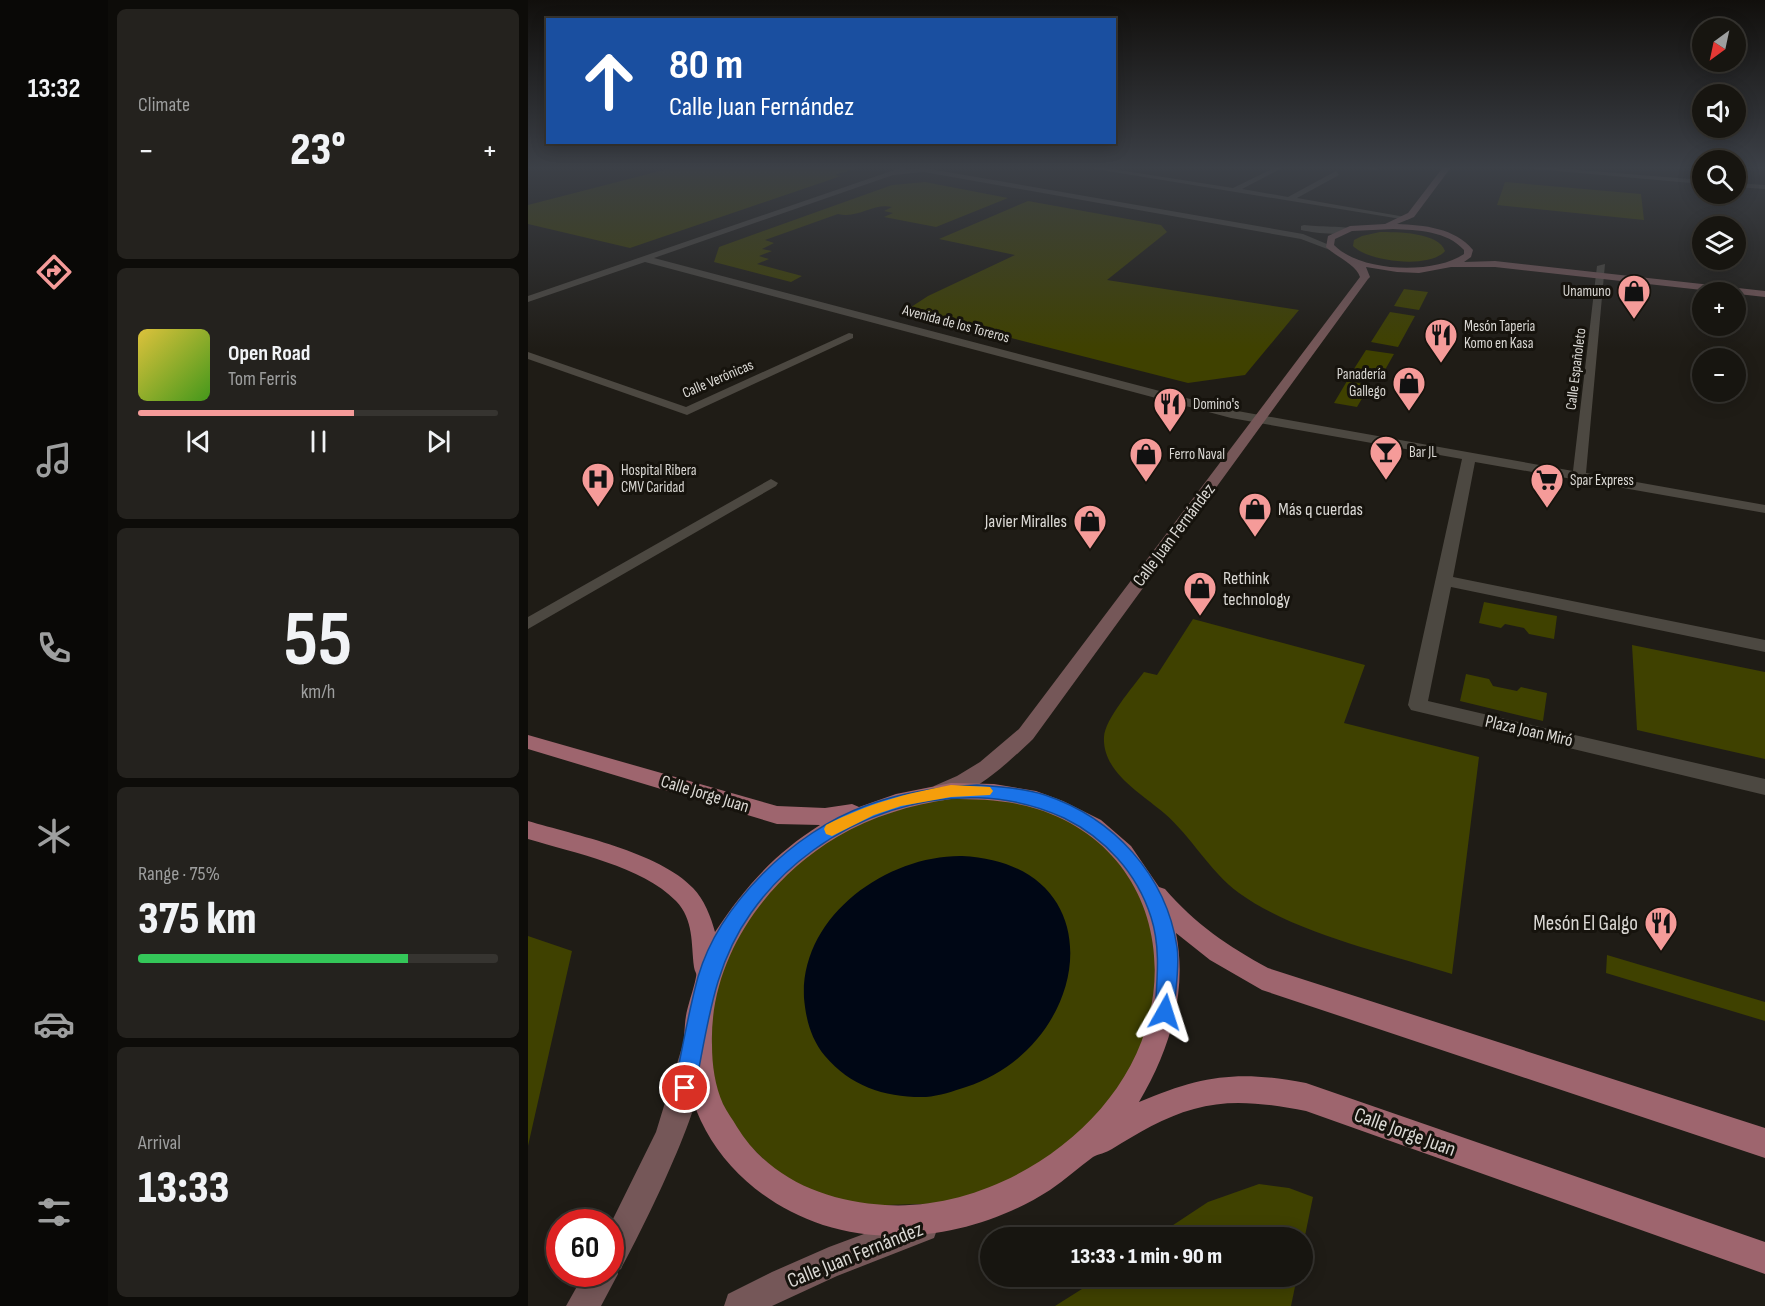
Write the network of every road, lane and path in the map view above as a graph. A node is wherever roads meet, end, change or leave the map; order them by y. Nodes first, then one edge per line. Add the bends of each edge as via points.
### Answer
1 (736, 227) edge
2 (1246, 227) edge
3 (1296, 227) edge
4 (1368, 227) edge
5 (1388, 227) edge
6 (1350, 229) junction
7 (1466, 246) junction
8 (1330, 247) junction
9 (1478, 250) dead end
10 (1497, 254) dead end
11 (1344, 258) junction
12 (645, 259) junction
13 (1454, 265) junction
14 (1602, 271) junction
15 (1765, 283) edge
16 (1765, 294) edge
17 (528, 299) edge
18 (849, 336) dead end
19 (528, 355) edge
20 (1259, 420) junction
21 (1469, 458) junction
22 (1579, 476) junction
23 (771, 483) dead end
24 (1765, 509) edge
25 (1443, 580) junction
26 (528, 624) edge
27 (1765, 646) edge
28 (528, 742) edge
29 (1765, 787) edge
30 (941, 792) junction
31 (886, 805) junction
32 (528, 831) edge
33 (1143, 878) junction
34 (704, 989) junction
35 (698, 1028) junction
36 (1765, 1143) edge
37 (1052, 1171) junction
38 (972, 1209) junction
39 (624, 1232) edge
40 (1765, 1258) edge
41 (594, 1287) edge
42 (582, 1306) edge
43 (740, 1306) edge

1 - 12 street
2 - 8 street via 1303,237
3 - 6 street via 1320,231
4 - 6 main road
5 - 7 main road via 1427,230
6 - 8 main road via 1335,235
7 - 9 main road
7 - 13 main road via 1468,255
8 - 11 main road
10 - 14 main road
11 - 13 main road via 1399,269
11 - 20 main road, Calle Juan Fernández via 1363,270 1365,277
12 - 17 street
12 - 20 street, Avenida de los Toreros
13 - 14 main road
14 - 15 main road
14 - 16 main road
14 - 22 street, Calle Españoleto
18 - 19 street, Calle Verónicas via 687,411
20 - 21 street, Avenida de los Toreros
20 - 30 main road, Calle Juan Fernández via 1026,734 983,770
21 - 22 street, Avenida de los Toreros
21 - 25 street, Plaza Joan Miró
22 - 24 street, Avenida de los Toreros
23 - 26 street
25 - 27 street
25 - 29 street, Plaza Joan Miró via 1418,705
28 - 31 main road, Calle Jorge Juan via 777,815 825,817
30 - 31 main road
30 - 33 main road via 1001,792 1064,810 1123,851
31 - 34 main road via 823,835 772,876 728,932
32 - 34 main road via 640,867 685,894 705,935
33 - 36 main road via 1168,910 1194,934 1262,978
33 - 37 main road via 1157,907 1168,949 1165,1012 1155,1046 1117,1111 1086,1144
34 - 35 main road
35 - 38 main road via 699,1071 715,1121 745,1163 772,1187 813,1207 866,1219 911,1221
35 - 39 main road via 674,1123
37 - 38 main road via 1017,1192
37 - 40 main road, Calle Jorge Juan via 1112,1132 1179,1098 1210,1090 1276,1090 1306,1097
38 - 43 main road, Calle Juan Fernández via 824,1266
41 - 42 main road

